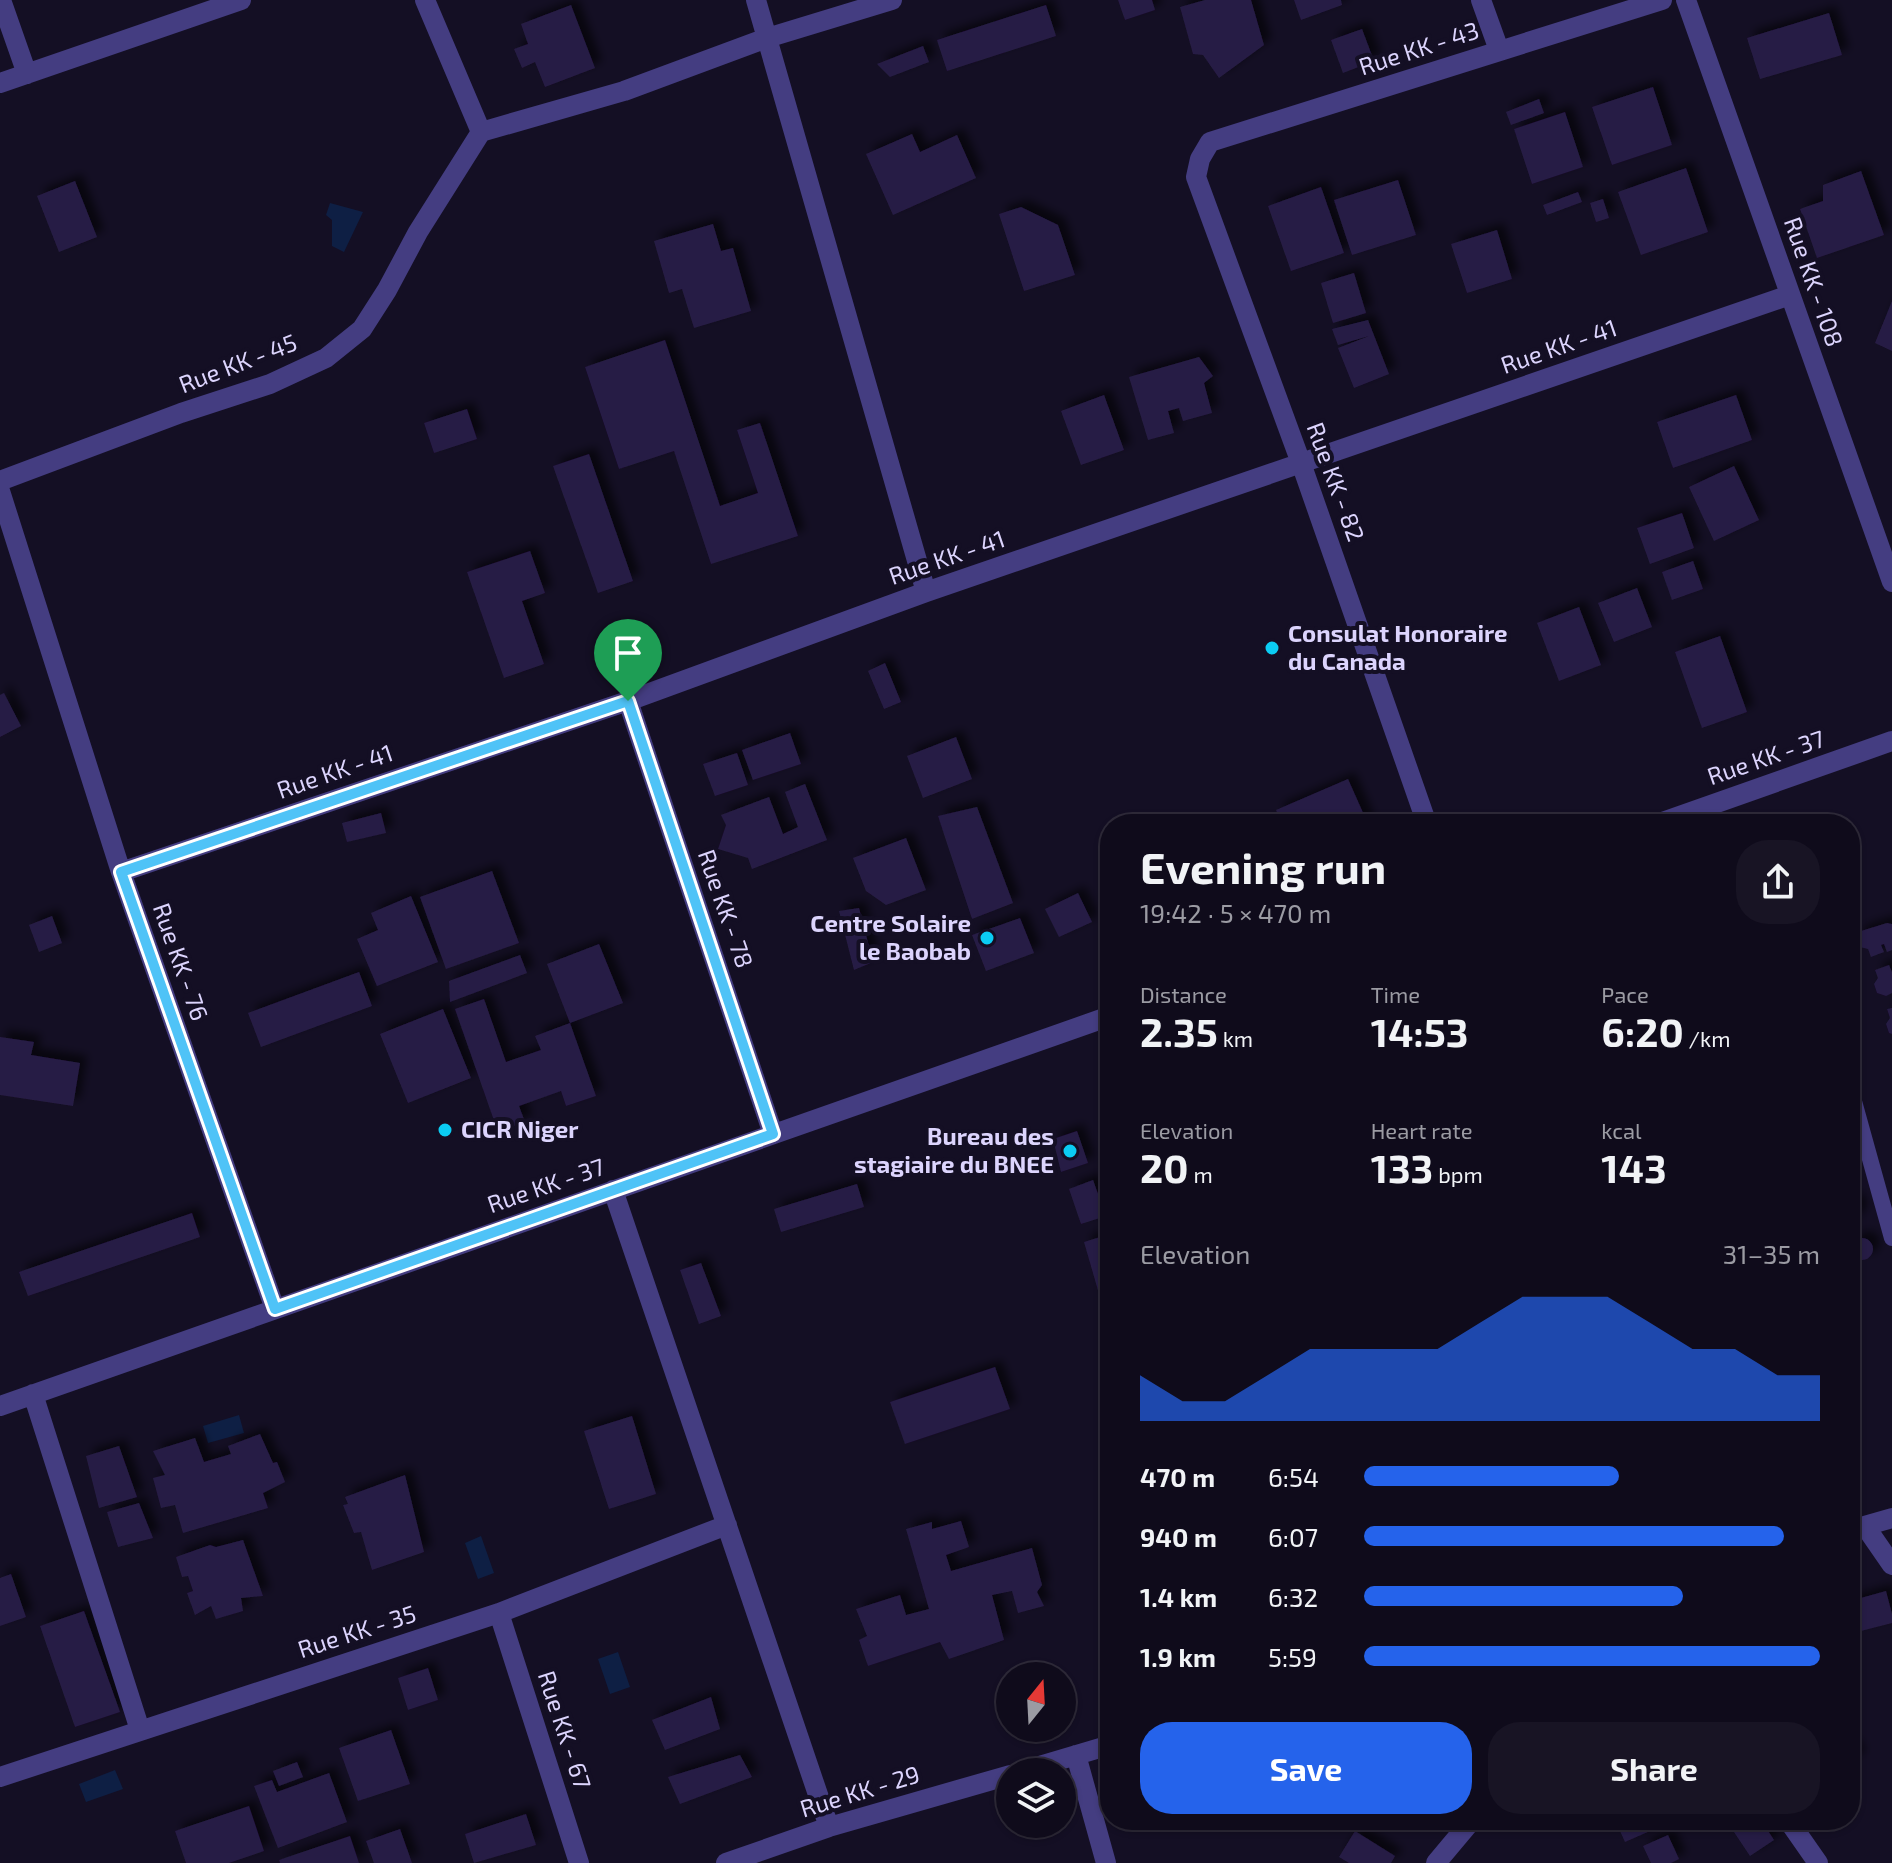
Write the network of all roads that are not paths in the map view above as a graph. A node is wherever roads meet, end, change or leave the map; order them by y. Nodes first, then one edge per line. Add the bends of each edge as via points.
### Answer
1 (1, 0) edge
2 (241, 0) edge
3 (425, 0) edge
4 (756, 0) edge
5 (892, 0) edge
6 (1481, 0) edge
7 (1662, 0) edge
8 (1686, 0) edge
9 (767, 38) junction
10 (1499, 50) junction
11 (27, 74) junction
12 (0, 83) edge
13 (481, 132) junction
14 (1200, 159) joint
15 (1790, 295) junction
16 (1301, 463) junction
17 (0, 481) edge
18 (0, 491) edge
19 (1892, 582) edge
20 (926, 592) junction
21 (628, 701) junction
22 (1892, 741) edge
23 (1424, 814) edge
24 (1685, 814) edge
25 (121, 872) junction
26 (1100, 1020) edge
27 (1860, 1123) edge
28 (773, 1134) junction
29 (613, 1190) junction
30 (1892, 1238) edge
31 (275, 1309) junction
32 (33, 1394) junction
33 (0, 1406) edge
34 (1892, 1518) edge
35 (727, 1525) junction
36 (1860, 1527) edge
37 (1860, 1530) edge
38 (1892, 1565) edge
39 (499, 1613) junction
40 (140, 1730) junction
41 (1100, 1748) edge
42 (1076, 1755) junction
43 (1066, 1758) edge
44 (0, 1777) edge
45 (996, 1779) edge
46 (829, 1827) junction
47 (1464, 1830) edge
48 (1795, 1830) edge
49 (579, 1863) edge
50 (726, 1863) edge
51 (1106, 1863) edge
52 (1436, 1863) edge
53 (1818, 1863) edge

1 - 11 street
2 - 11 street
3 - 13 street
4 - 9 street
5 - 9 street
6 - 10 street
7 - 10 street, Rue KK - 43
8 - 15 street, Rue KK - 108
9 - 13 street via 624,91
9 - 20 street
10 - 14 street, Rue KK - 43 via 1210,142
11 - 12 street
13 - 17 street, Rue KK - 45 via 362,329 326,358 270,384
14 - 16 street, Rue KK - 82 via 1196,177
15 - 16 street, Rue KK - 41
15 - 19 street, Rue KK - 108
16 - 20 street, Rue KK - 41
16 - 23 street, Rue KK - 82
18 - 25 street, Rue KK - 76
20 - 21 street, Rue KK - 41
21 - 25 street, Rue KK - 41
21 - 28 street, Rue KK - 78
22 - 24 street, Rue KK - 37
25 - 31 street, Rue KK - 76
26 - 28 street, Rue KK - 37
27 - 30 lane
28 - 29 street, Rue KK - 37
29 - 31 street, Rue KK - 37
29 - 35 street
31 - 32 street, Rue KK - 37
32 - 33 street, Rue KK - 37
32 - 40 street
34 - 36 street
35 - 39 street, Rue KK - 35
35 - 46 street
37 - 38 street
39 - 40 street, Rue KK - 35
39 - 49 street, Rue KK - 67
40 - 44 street, Rue KK - 35
41 - 42 street
42 - 43 street
42 - 51 street
45 - 46 street, Rue KK - 29
46 - 50 street, Rue KK - 29
47 - 52 street
48 - 53 street

